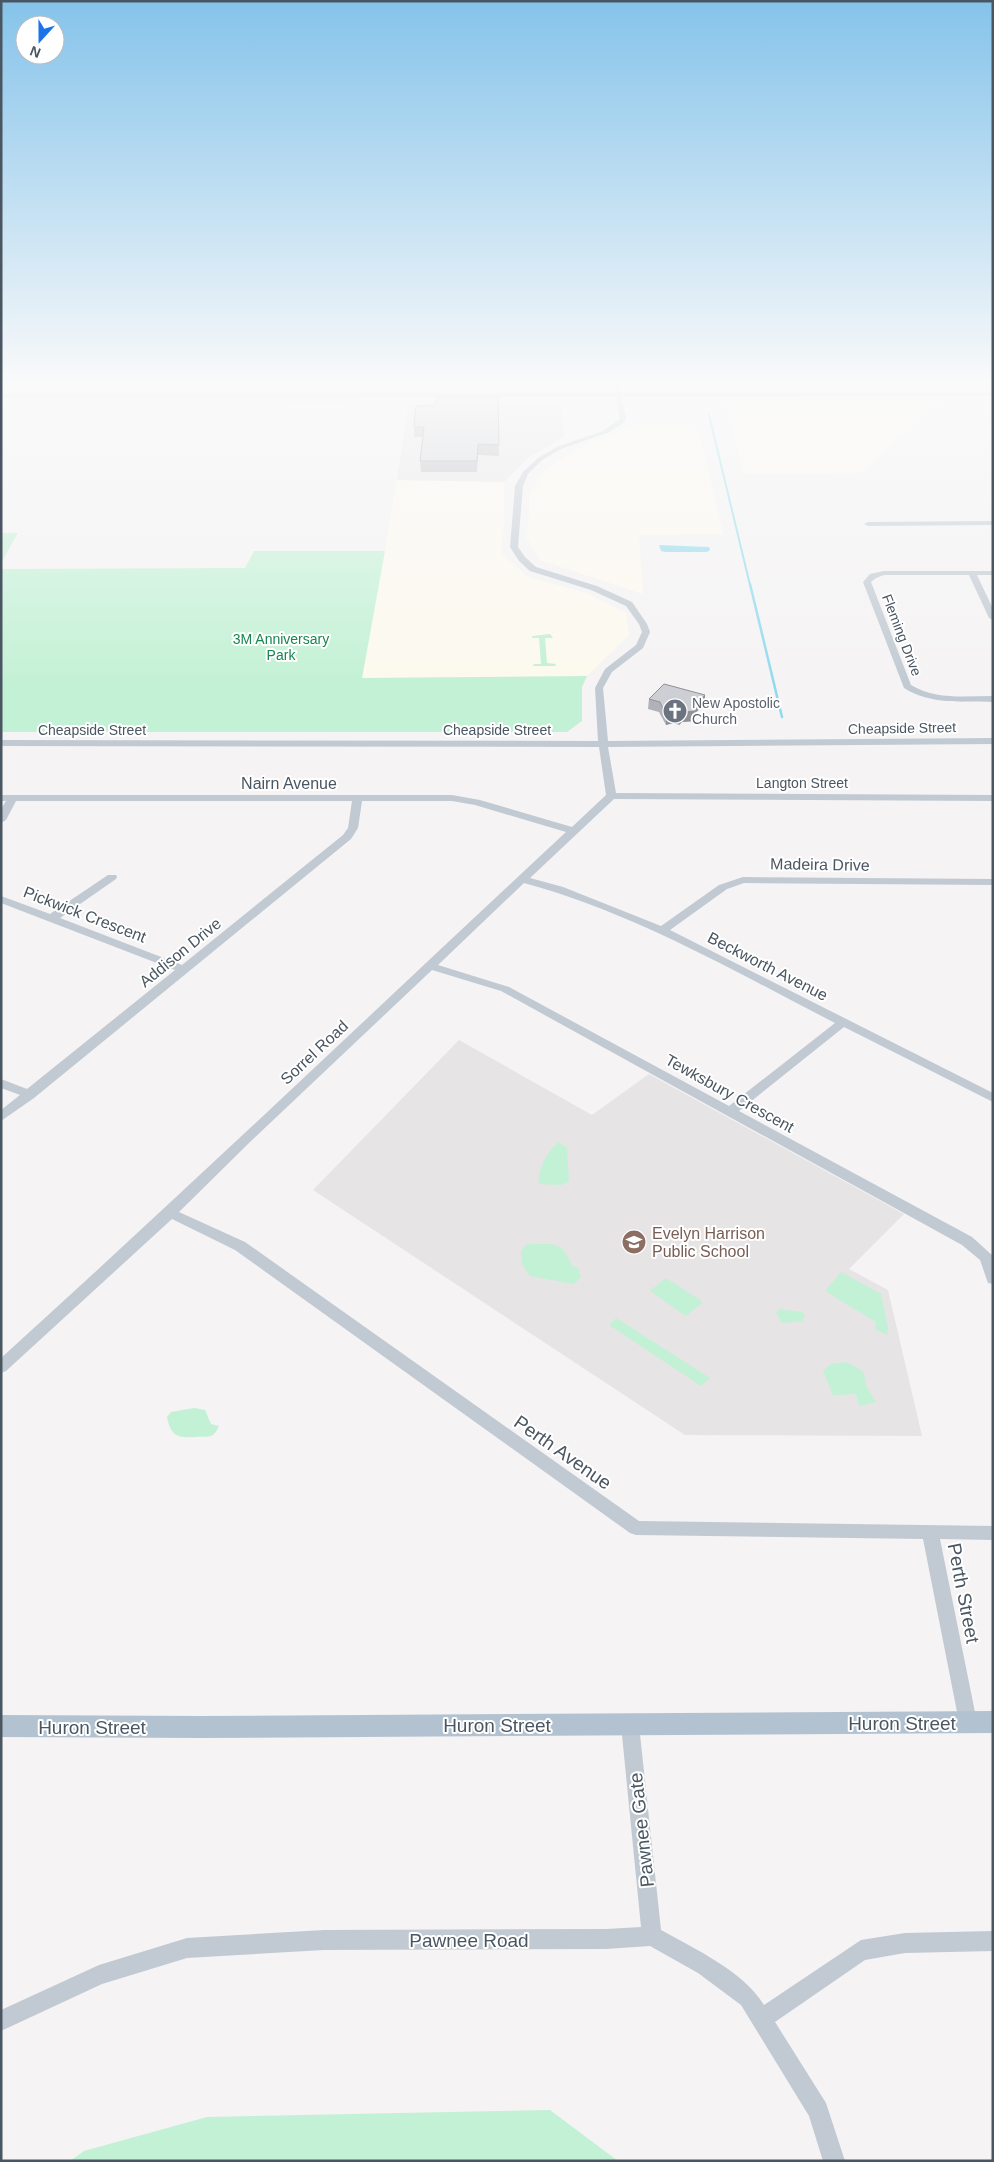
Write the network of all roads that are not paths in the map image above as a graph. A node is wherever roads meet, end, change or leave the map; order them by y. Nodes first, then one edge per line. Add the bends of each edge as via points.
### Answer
1 (520, 484) edge
2 (993, 522) edge
3 (868, 524) dead end
4 (972, 573) junction
5 (993, 573) edge
6 (993, 618) edge
7 (993, 699) edge
8 (993, 741) edge
9 (1, 743) edge
10 (603, 744) junction
11 (611, 796) junction
12 (6, 798) edge
13 (357, 798) junction
14 (993, 798) edge
15 (1, 820) edge
16 (573, 831) junction
17 (112, 877) dead end
18 (522, 879) junction
19 (993, 882) edge
20 (1, 899) edge
21 (51, 919) junction
22 (662, 930) junction
23 (429, 966) junction
24 (184, 970) junction
25 (843, 1022) junction
26 (1, 1083) edge
27 (30, 1095) junction
28 (993, 1098) edge
29 (729, 1112) junction
30 (1, 1117) edge
31 (170, 1213) junction
32 (993, 1278) edge
33 (1, 1367) edge
34 (930, 1531) junction
35 (993, 1532) edge
36 (968, 1722) junction
37 (993, 1722) edge
38 (630, 1724) junction
39 (1, 1726) edge
40 (652, 1936) junction
41 (993, 1941) edge
42 (761, 2019) junction
43 (1, 2021) edge
44 (834, 2161) edge

1 - 10 street via 514,547 522,559 533,569 594,588 629,604 646,632 640,646 608,672 598,688
2 - 3 street
4 - 5 street, Fleming Drive
4 - 6 street
4 - 7 street, Fleming Drive via 884,573 872,576 867,582 907,686 918,695 933,698
8 - 10 street, Cheapside Street
9 - 10 street, Cheapside Street
10 - 11 street
11 - 14 street, Langton Street
11 - 16 street, Sorrel Road
12 - 13 street, Nairn Avenue
12 - 15 street
13 - 16 street, Nairn Avenue via 452,798
13 - 24 street, Addison Drive via 353,828 347,837
16 - 18 street, Sorrel Road
17 - 21 street
18 - 22 street, Beckworth Avenue via 559,889
18 - 23 street, Sorrel Road
19 - 22 street, Madeira Drive via 743,880 723,887
20 - 21 street, Pickwick Crescent
21 - 24 street, Pickwick Crescent
22 - 25 street, Beckworth Avenue
23 - 29 street, Tewksbury Crescent via 505,989
23 - 31 street, Sorrel Road
24 - 27 street, Addison Drive
25 - 28 street, Beckworth Avenue
25 - 29 street
26 - 27 street
27 - 30 street, Addison Drive
29 - 32 street, Tewksbury Crescent via 967,1241 986,1257
31 - 33 street, Sorrel Road
31 - 34 street, Perth Avenue via 240,1246 636,1528
34 - 35 street, Perth Avenue
34 - 36 street, Perth Street
36 - 37 main road, Huron Street
36 - 38 main road, Huron Street
38 - 39 main road, Huron Street
38 - 40 street, Pawnee Gate
40 - 42 street via 705,1966 748,1998
40 - 43 street, Pawnee Road via 596,1940 324,1940 187,1948 99,1975
41 - 42 street via 905,1943 861,1950
42 - 44 street via 818,2112

